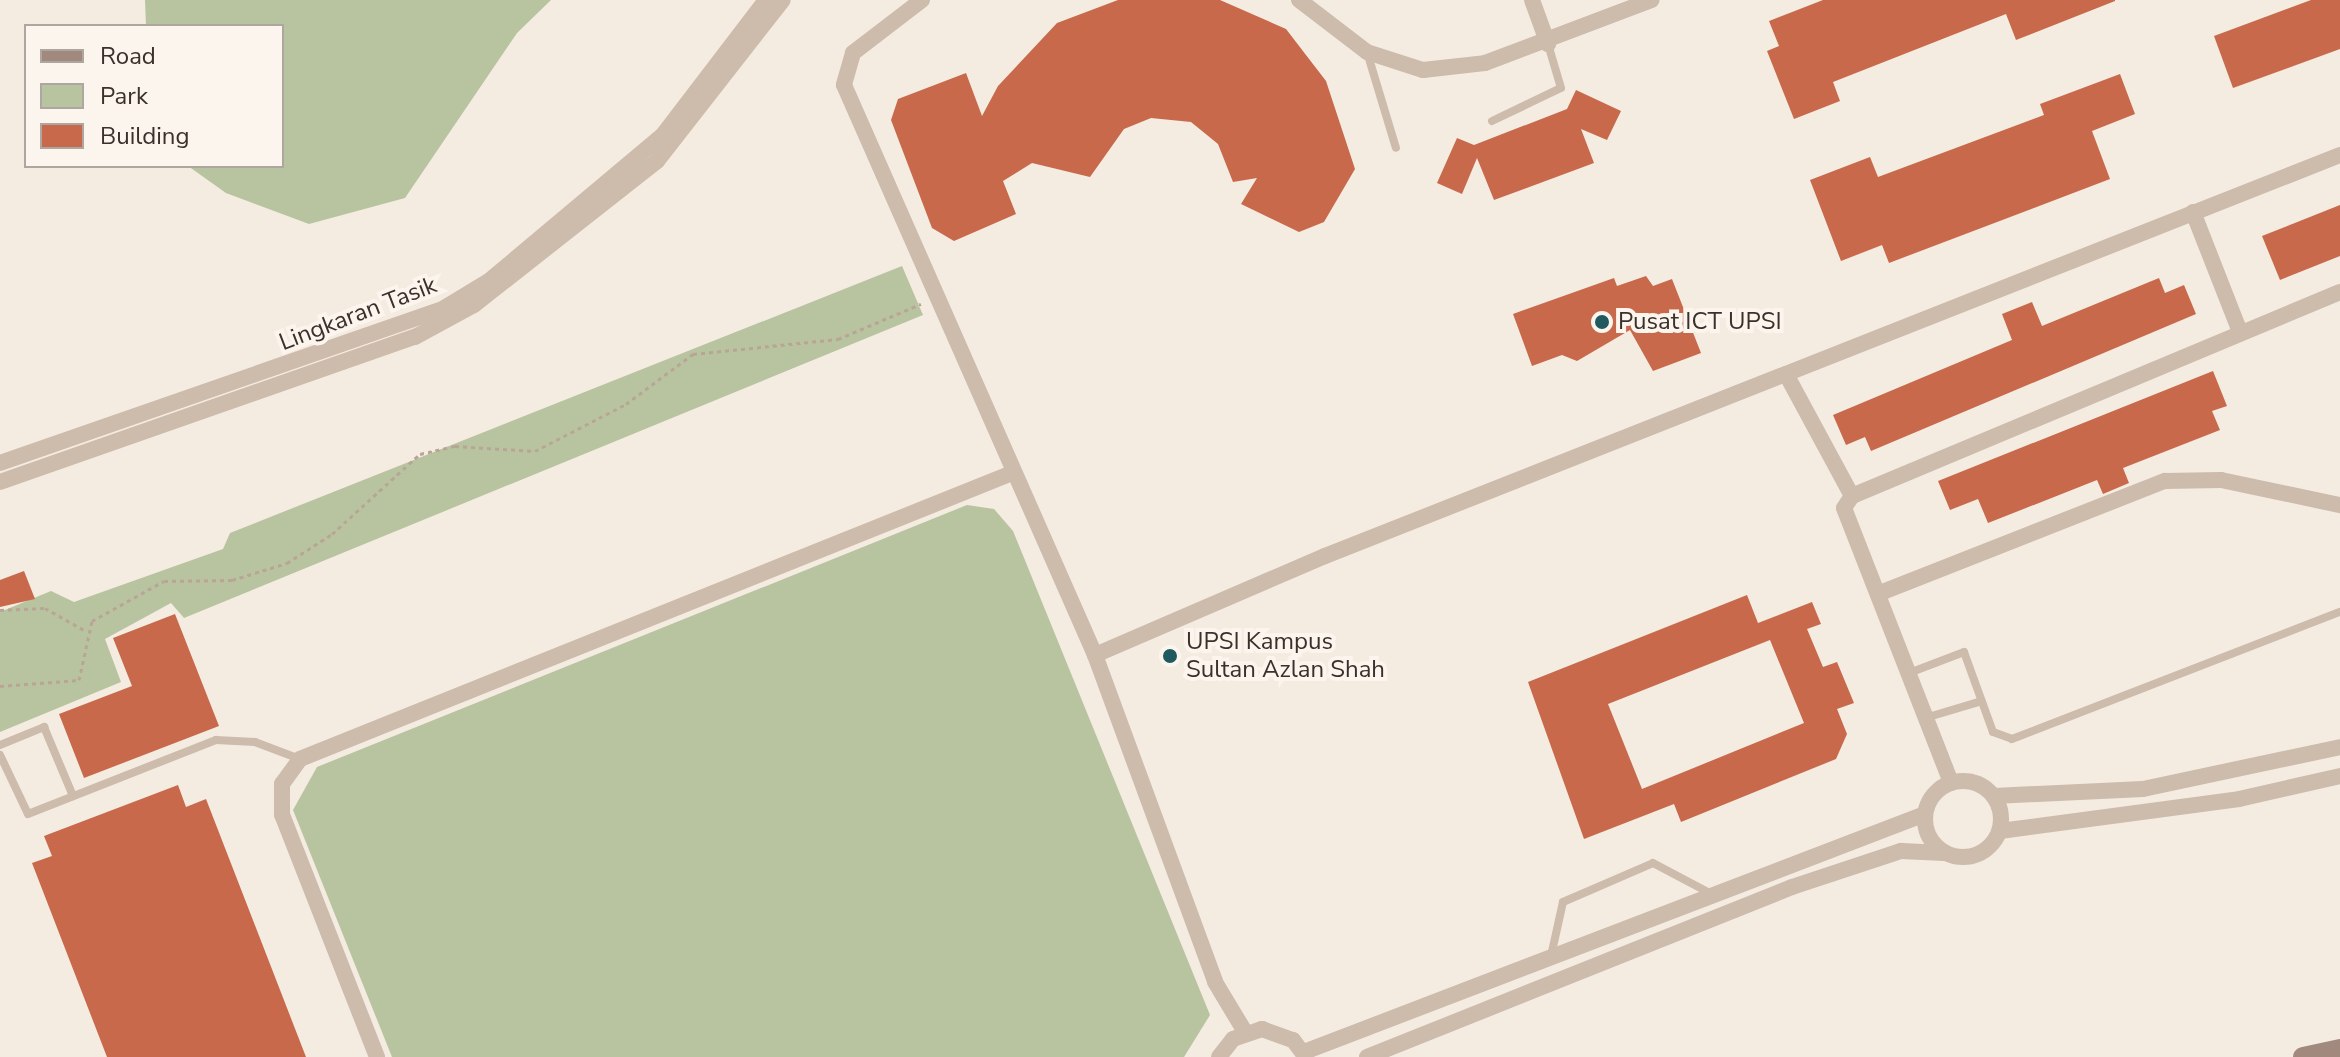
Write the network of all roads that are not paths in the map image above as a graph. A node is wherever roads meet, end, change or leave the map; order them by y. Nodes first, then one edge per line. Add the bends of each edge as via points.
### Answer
1 (766, 0) edge
2 (783, 0) edge
3 (922, 0) edge
4 (1299, 0) edge
5 (1532, 0) edge
6 (1652, 0) edge
7 (1548, 44) junction
8 (1367, 52) junction
9 (1492, 121) dead end
10 (1396, 148) dead end
11 (2340, 155) edge
12 (2193, 212) junction
13 (2340, 292) edge
14 (2240, 332) junction
15 (1786, 374) junction
16 (0, 463) edge
17 (1012, 473) junction
18 (0, 482) edge
19 (1852, 496) junction
20 (2340, 505) edge
21 (1880, 593) junction
22 (2340, 612) edge
23 (1095, 655) junction
24 (1909, 673) junction
25 (1982, 701) junction
26 (1925, 718) junction
27 (0, 745) edge
28 (2340, 747) edge
29 (0, 755) edge
30 (300, 759) junction
31 (2340, 776) edge
32 (1951, 783) junction
33 (73, 796) junction
34 (1994, 796) junction
35 (1925, 814) junction
36 (2000, 831) junction
37 (1944, 853) junction
38 (1708, 892) junction
39 (1551, 956) junction
40 (1245, 1032) junction
41 (2340, 1049) edge
42 (1305, 1055) edge
43 (377, 1057) edge
44 (1219, 1057) edge
45 (1367, 1057) edge
46 (2303, 1057) edge

1 - 16 street, Lingkaran Tasik via 662,136 489,281 444,308
2 - 18 street via 657,161 474,305 415,337
3 - 17 street via 853,53 844,85
4 - 8 street
5 - 7 street
6 - 7 street
7 - 8 street via 1485,63 1423,70
7 - 9 lane via 1561,88
8 - 10 lane
11 - 12 street
12 - 14 street
12 - 15 street
13 - 14 street
14 - 19 street
15 - 19 street
15 - 23 street
17 - 23 street
17 - 30 street
19 - 21 street via 1844,508
20 - 21 street via 2221,480 2165,481
21 - 24 street
22 - 25 lane via 2027,736 1993,732
23 - 40 street via 1215,982
24 - 25 lane via 1964,652
24 - 26 street
25 - 26 lane
26 - 32 street
27 - 33 lane via 44,727
28 - 34 street via 2143,789
29 - 33 lane via 28,814
30 - 33 lane via 255,742 216,740
30 - 43 street via 282,784 282,815
31 - 36 street via 2239,799
32 - 34 street via 1975,783
32 - 35 street via 1938,790
34 - 36 street
35 - 37 street via 1929,836
35 - 38 street
36 - 37 street via 1977,855
37 - 45 street via 1901,851 1792,887
38 - 39 street
38 - 39 lane via 1653,863 1563,902
39 - 42 street
40 - 42 street via 1278,1032
40 - 44 street
41 - 46 main road

